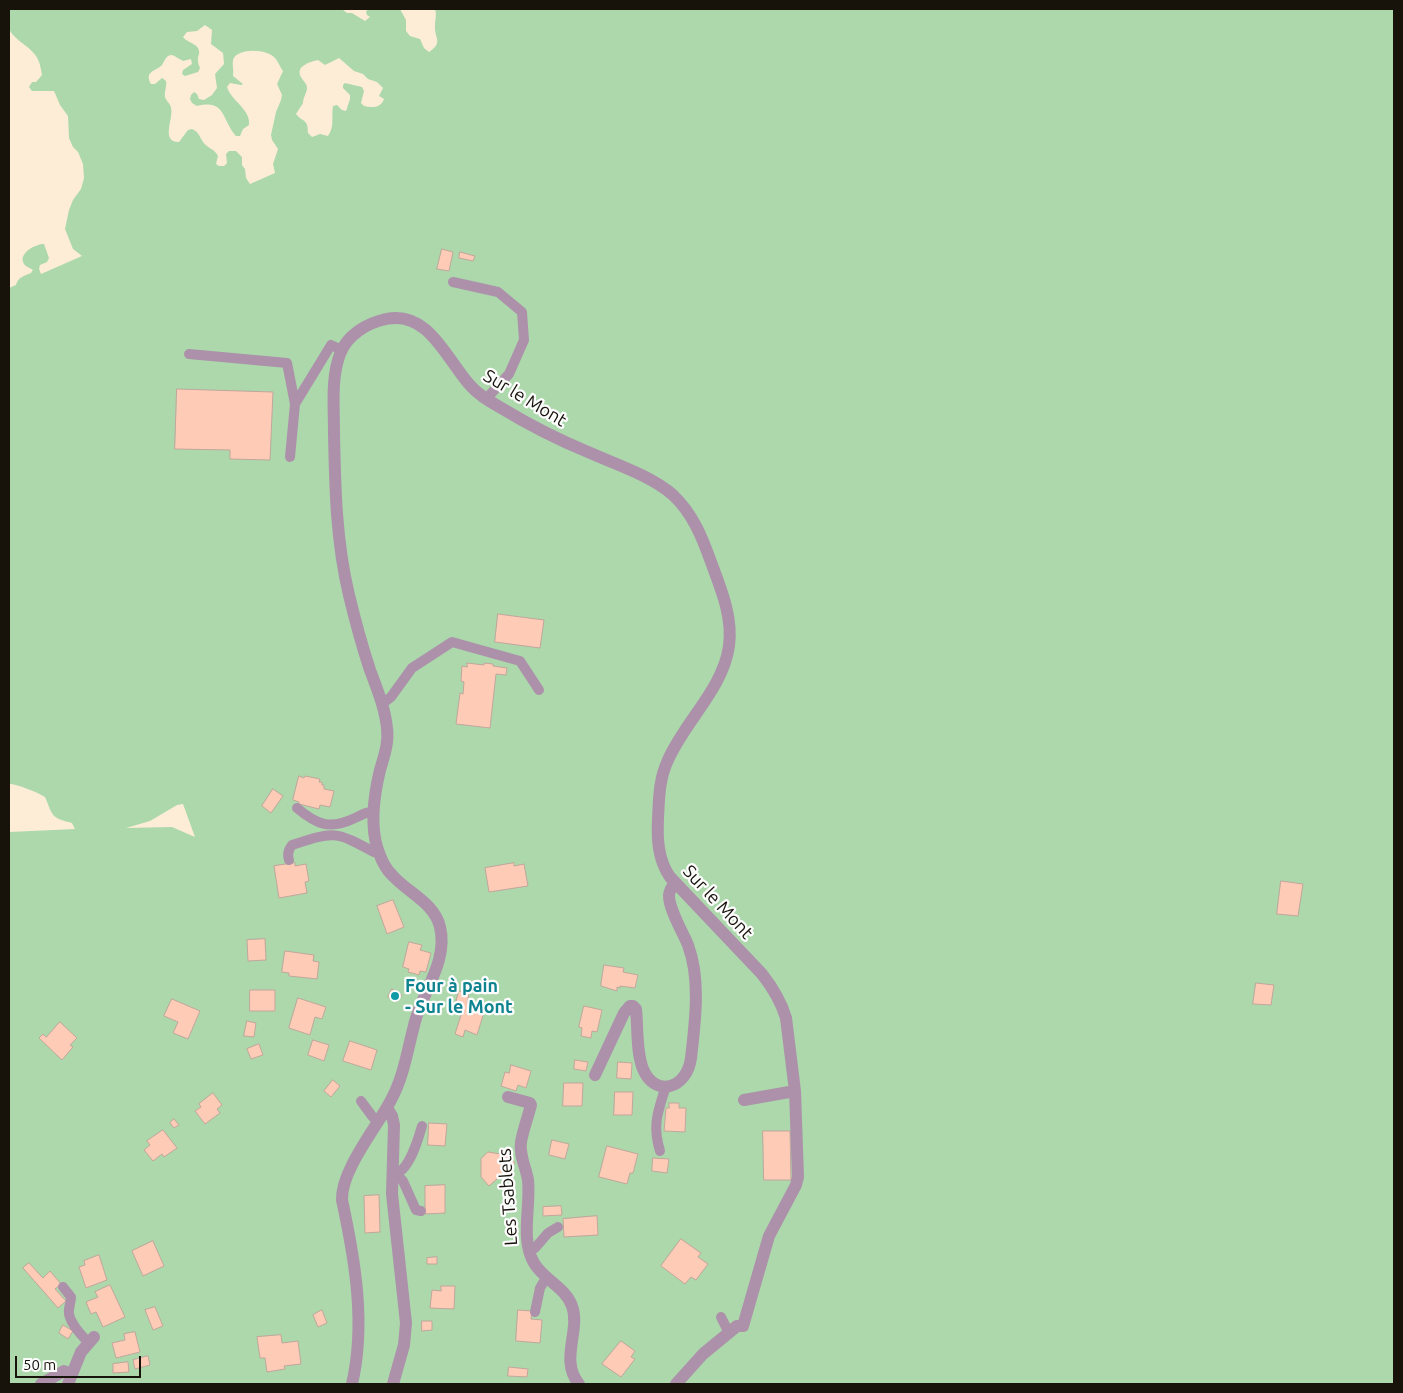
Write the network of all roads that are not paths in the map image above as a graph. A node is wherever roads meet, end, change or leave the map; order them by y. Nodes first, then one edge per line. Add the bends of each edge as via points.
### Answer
1 (453, 282) dead end
2 (342, 350) junction
3 (189, 354) dead end
4 (486, 399) junction
5 (295, 404) junction
6 (290, 457) dead end
7 (539, 690) dead end
8 (382, 704) junction
9 (297, 808) dead end
10 (374, 812) junction
11 (378, 850) junction
12 (289, 860) dead end
13 (675, 882) junction
14 (595, 1075) dead end
15 (666, 1086) junction
16 (795, 1092) junction
17 (508, 1097) dead end
18 (744, 1100) dead end
19 (361, 1101) dead end
20 (387, 1108) junction
21 (378, 1122) junction
22 (422, 1126) dead end
23 (660, 1151) dead end
24 (395, 1175) junction
25 (421, 1211) dead end
26 (558, 1227) dead end
27 (530, 1251) junction
28 (546, 1278) junction
29 (63, 1287) dead end
30 (535, 1312) dead end
31 (720, 1317) dead end
32 (729, 1333) junction
33 (91, 1339) joint
34 (70, 1379) edge
35 (40, 1384) edge
36 (352, 1384) edge
37 (393, 1384) edge
38 (579, 1384) edge
39 (676, 1384) edge

1 - 4 lane via 498,292 522,312 524,340 509,374
2 - 4 street, Sur le Mont via 357,332 378,321 398,316 411,319 434,338 467,383
2 - 5 lane via 331,346
2 - 8 street, Sur le Mont via 334,393 339,541 356,622
3 - 5 lane via 287,363
4 - 13 street, Sur le Mont via 551,435 663,487 688,511 702,537 727,607 730,644 718,678 675,744 660,783 659,850 664,868
5 - 6 lane
7 - 8 lane via 520,661 452,642 412,668
8 - 10 street, Sur le Mont via 388,739
9 - 10 lane via 326,825
10 - 11 street, Sur le Mont
11 - 12 lane via 374,852 344,836 327,835 292,845
11 - 20 street, Sur le Mont via 392,876 426,903 440,927 439,963 417,1014 405,1068
13 - 15 street via 670,890 670,900 688,946 696,990 689,1067 681,1081
13 - 16 street, Sur le Mont via 762,974 778,997 786,1018
14 - 15 street via 624,1013 632,1006 636,1009 638,1047 644,1070 652,1080
15 - 23 lane via 655,1129
16 - 18 street
16 - 32 street, Sur le Mont via 796,1185 768,1236 743,1326 737,1326
17 - 27 street, Les Tsablets via 531,1105 521,1141 528,1184
19 - 21 lane
20 - 21 street, Sur le Mont
20 - 24 street via 394,1124
21 - 36 street, Sur le Mont via 342,1187 358,1297 357,1351
22 - 24 lane via 416,1148 401,1172
24 - 25 lane via 403,1181 416,1210
24 - 37 street via 392,1194 406,1323 404,1346
26 - 27 lane
27 - 28 street, Les Tsablets
28 - 30 lane via 540,1288
28 - 38 street, Les Tsablets via 567,1296 574,1311 571,1362 573,1375
29 - 33 lane via 71,1297 69,1313 72,1320 79,1332
31 - 32 lane
32 - 39 street via 703,1354
33 - 34 street via 81,1352
34 - 35 street via 64,1371

